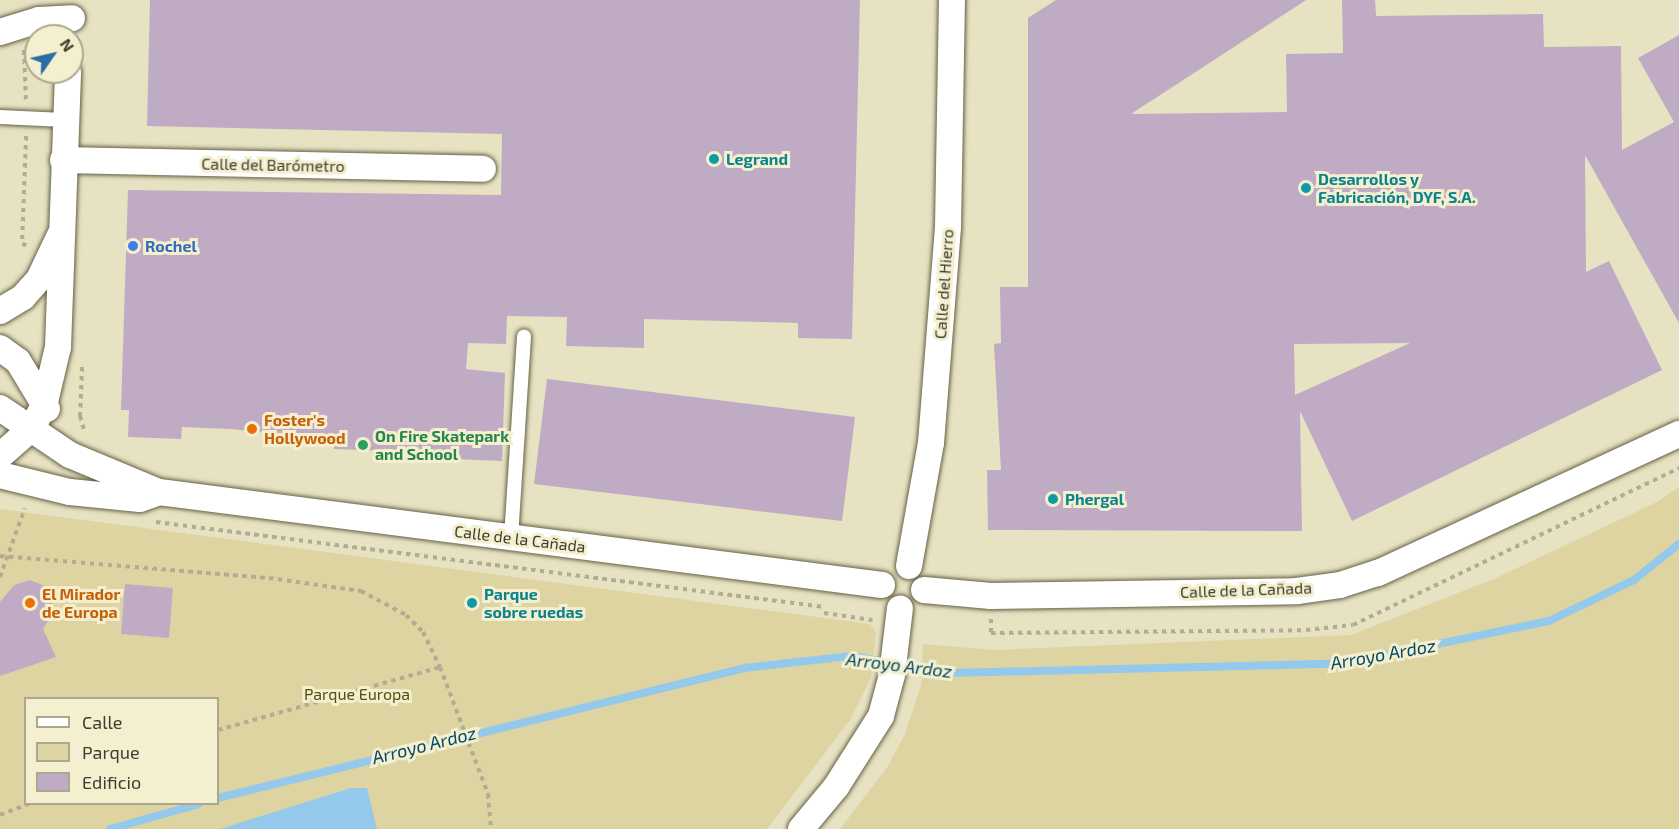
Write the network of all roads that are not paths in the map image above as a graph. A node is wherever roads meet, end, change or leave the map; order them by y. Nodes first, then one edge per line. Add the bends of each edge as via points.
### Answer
1 (952, 0) edge
2 (72, 18) edge
3 (8, 37) edge
4 (67, 84) edge
5 (0, 117) edge
6 (64, 120) junction
7 (63, 160) junction
8 (483, 169) dead end
9 (61, 232) junction
10 (0, 311) edge
11 (524, 336) dead end
12 (0, 348) edge
13 (45, 402) junction
14 (0, 408) edge
15 (33, 427) junction
16 (1679, 434) edge
17 (80, 448) junction
18 (0, 456) edge
19 (0, 474) edge
20 (159, 492) junction
21 (511, 538) junction
22 (909, 566) junction
23 (882, 585) junction
24 (924, 590) junction
25 (900, 608) junction
26 (801, 829) edge

1 - 22 street, Calle del Hierro via 948,226 931,443
2 - 3 street via 39,20
4 - 6 street
5 - 6 lane
6 - 7 street
7 - 8 street, Calle del Barómetro
7 - 9 street
9 - 10 street via 39,279 23,297
9 - 13 street via 58,347
11 - 21 lane
12 - 13 street via 18,360
13 - 15 street
13 - 17 street
14 - 15 street
15 - 17 street
15 - 18 street
16 - 24 street, Calle de la Cañada via 1378,573 1340,585 1297,591 1038,595
17 - 20 street
19 - 20 street via 70,492 141,499
20 - 21 street, Calle de la Cañada
21 - 23 street, Calle de la Cañada
22 - 23 street via 891,569
22 - 24 street via 921,574
23 - 25 street via 887,600
24 - 25 street via 916,604
25 - 26 street via 889,632 892,675 881,716 866,745

